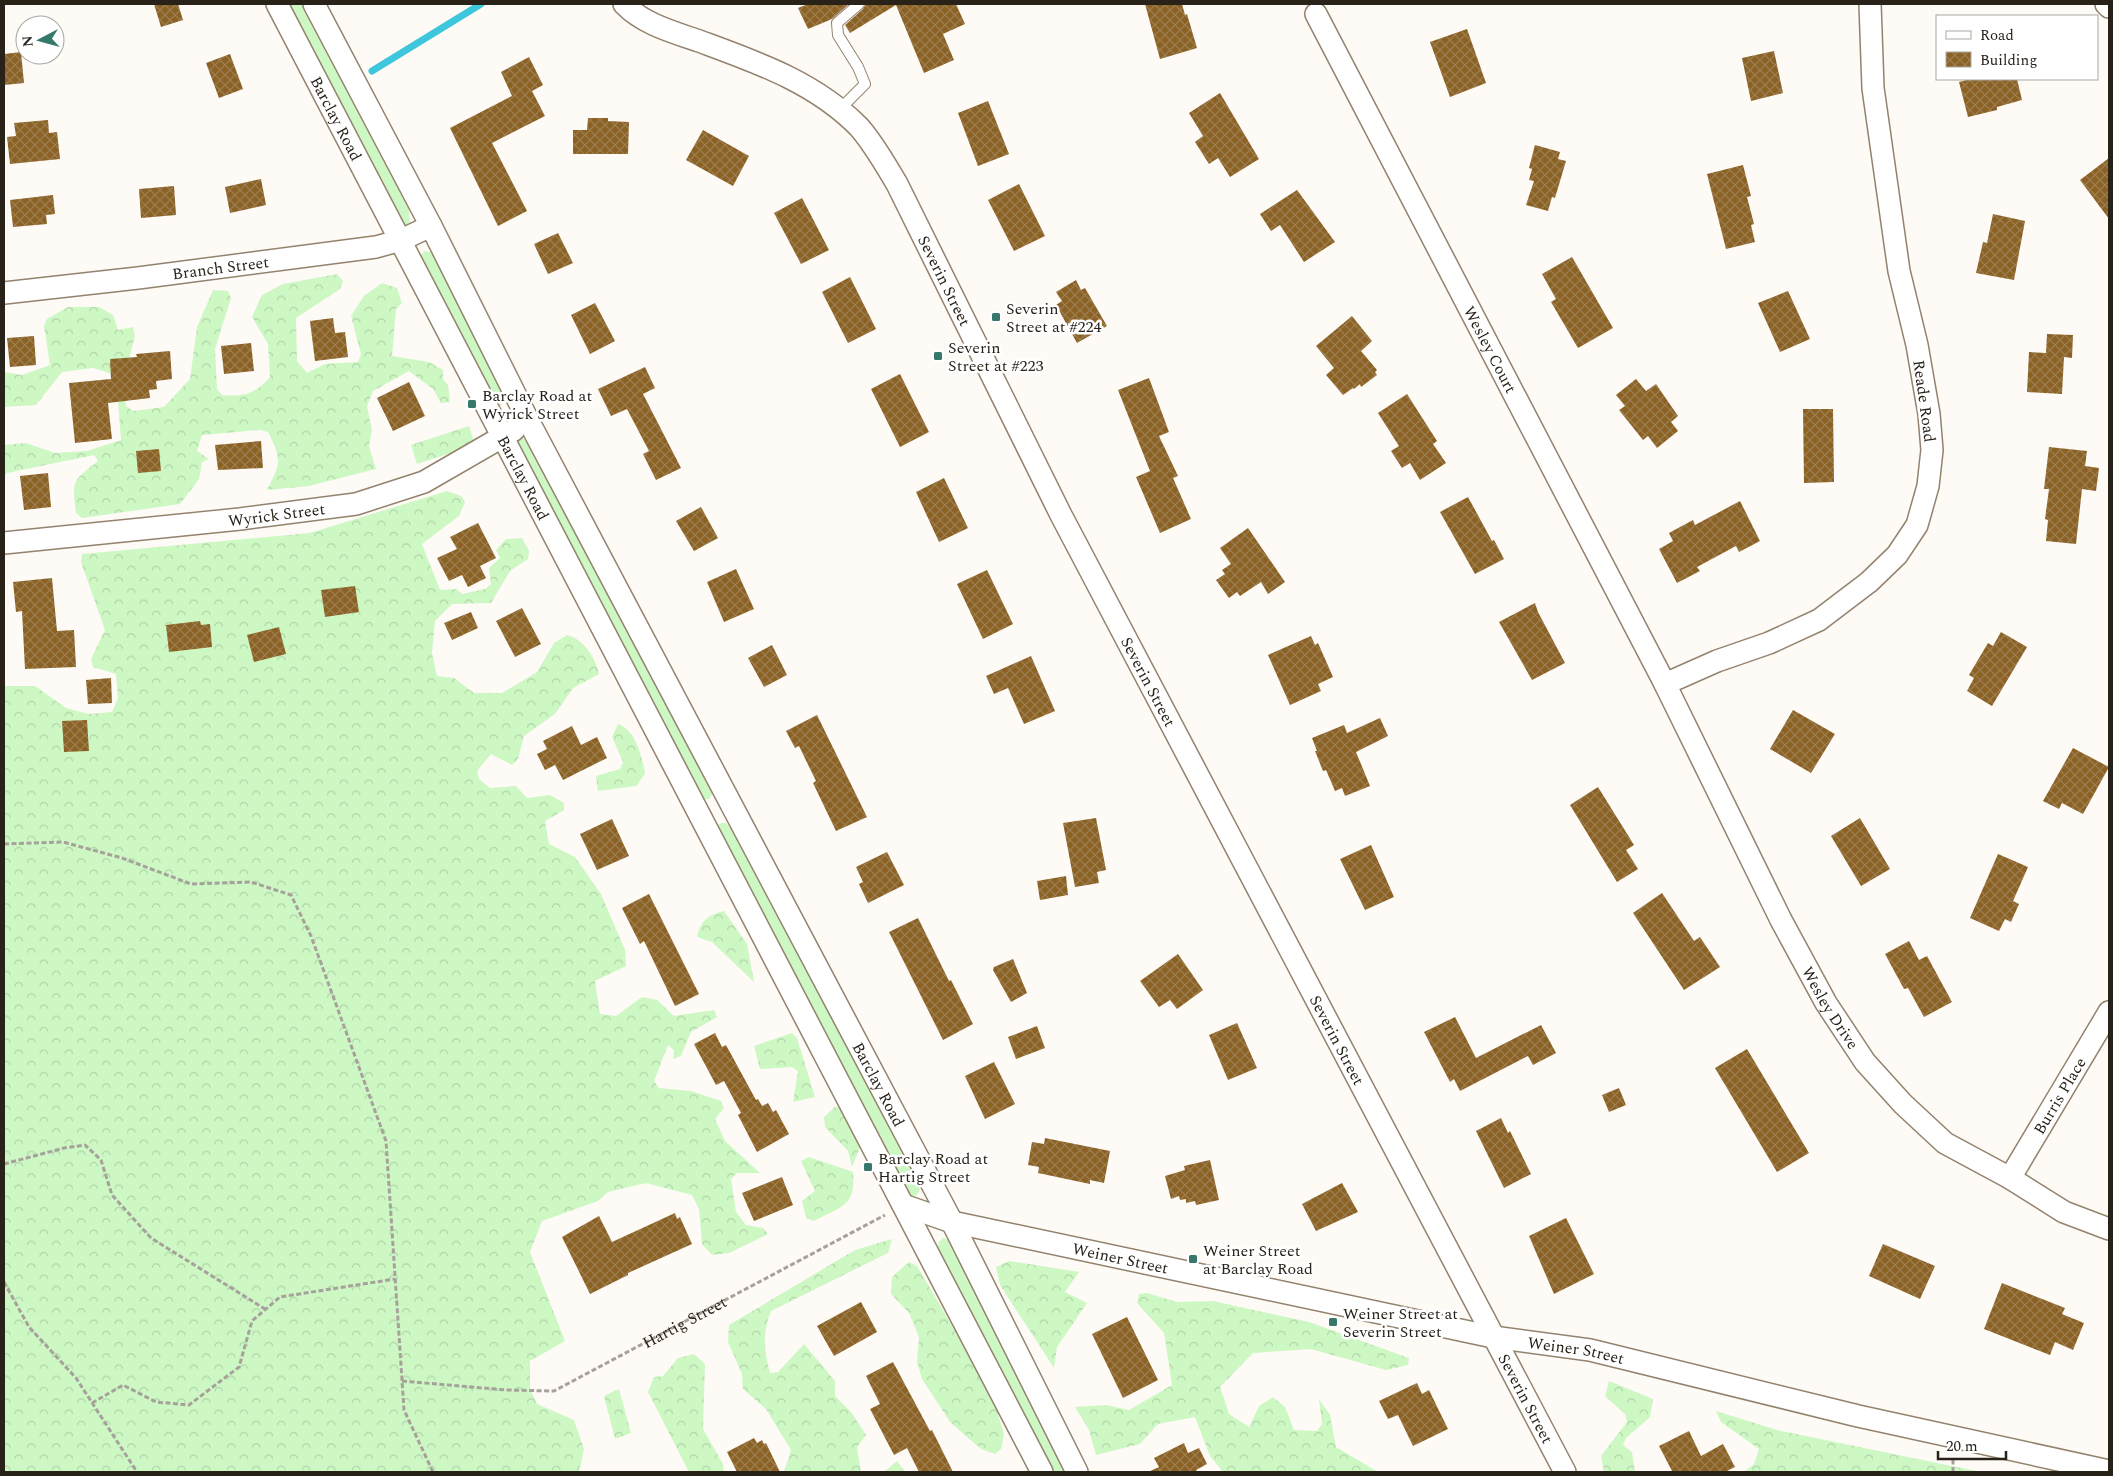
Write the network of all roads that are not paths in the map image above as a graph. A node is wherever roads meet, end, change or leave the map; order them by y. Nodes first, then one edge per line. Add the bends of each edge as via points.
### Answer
1 (277, 4) edge
2 (314, 4) edge
3 (624, 4) edge
4 (859, 4) edge
5 (1870, 4) edge
6 (2106, 4) edge
7 (2109, 7) edge
8 (1316, 14) dead end
9 (840, 109) junction
10 (431, 226) junction
11 (401, 240) junction
12 (4, 293) edge
13 (529, 422) junction
14 (503, 436) junction
15 (4, 543) edge
16 (1665, 684) junction
17 (731, 803) junction
18 (702, 818) junction
19 (2109, 1012) edge
20 (2010, 1178) junction
21 (903, 1205) junction
22 (952, 1222) junction
23 (2109, 1229) edge
24 (1493, 1337) junction
25 (2109, 1471) edge
26 (1042, 1472) edge
27 (1077, 1472) edge
28 (1565, 1472) edge

1 - 11 street, Barclay Road
2 - 10 street, Barclay Road
3 - 9 street, Severin Street via 657,26 787,76
4 - 9 lane via 837,22 838,34 865,84
5 - 16 street, Reade Road via 1873,88 1899,271 1930,414 1932,450 1928,486 1917,525 1897,555 1870,582 1819,620
6 - 7 street
8 - 16 street, Wesley Court
9 - 24 street, Severin Street via 860,128 896,184 1061,515
10 - 11 street, Branch Street
10 - 13 street, Barclay Road
11 - 12 street, Branch Street via 367,248
11 - 14 street, Barclay Road
13 - 14 street, Wyrick Street
13 - 17 street, Barclay Road
14 - 15 street, Wyrick Street via 424,482 356,504
14 - 18 street, Barclay Road
16 - 20 street, Wesley Drive via 1781,920 1826,1002 1865,1062 1945,1143
17 - 18 street
17 - 22 street, Barclay Road
18 - 21 street, Barclay Road
19 - 20 street, Burris Place
20 - 23 street, Wesley Drive via 2064,1212
21 - 22 street
21 - 26 street, Barclay Road
22 - 24 street, Weiner Street
22 - 27 street, Barclay Road
24 - 25 street, Weiner Street via 1590,1350 1858,1416
24 - 28 street, Severin Street

